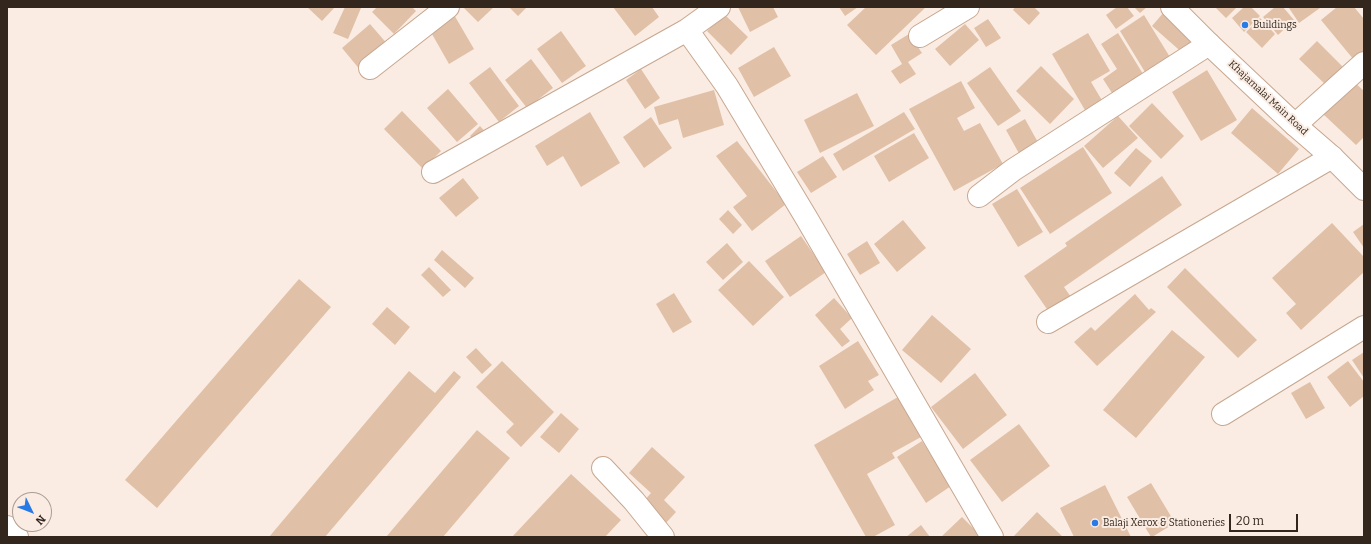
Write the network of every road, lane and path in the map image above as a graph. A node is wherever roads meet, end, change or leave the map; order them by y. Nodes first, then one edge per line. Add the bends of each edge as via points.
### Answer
1 (448, 7) edge
2 (719, 7) edge
3 (968, 7) edge
4 (1172, 7) edge
5 (687, 30) junction
6 (920, 36) dead end
7 (1209, 44) junction
8 (1364, 63) edge
9 (370, 68) dead end
10 (1295, 125) junction
11 (1332, 157) junction
12 (433, 172) dead end
13 (1364, 188) edge
14 (979, 196) dead end
15 (1048, 322) dead end
16 (1364, 327) edge
17 (1223, 414) dead end
18 (603, 468) dead end
19 (7, 527) edge
20 (17, 537) edge
21 (663, 537) edge
22 (992, 537) edge

1 - 9 street
2 - 5 street
3 - 6 street
4 - 7 street, Khajamalai Main Road
5 - 12 street
5 - 22 street via 727,86 808,219
7 - 10 street, Khajamalai Main Road
7 - 14 street via 1013,170
8 - 10 street
10 - 11 street, Khajamalai Main Road
11 - 13 street, Khajamalai Main Road
11 - 15 street
16 - 17 street
18 - 21 street
19 - 20 street

